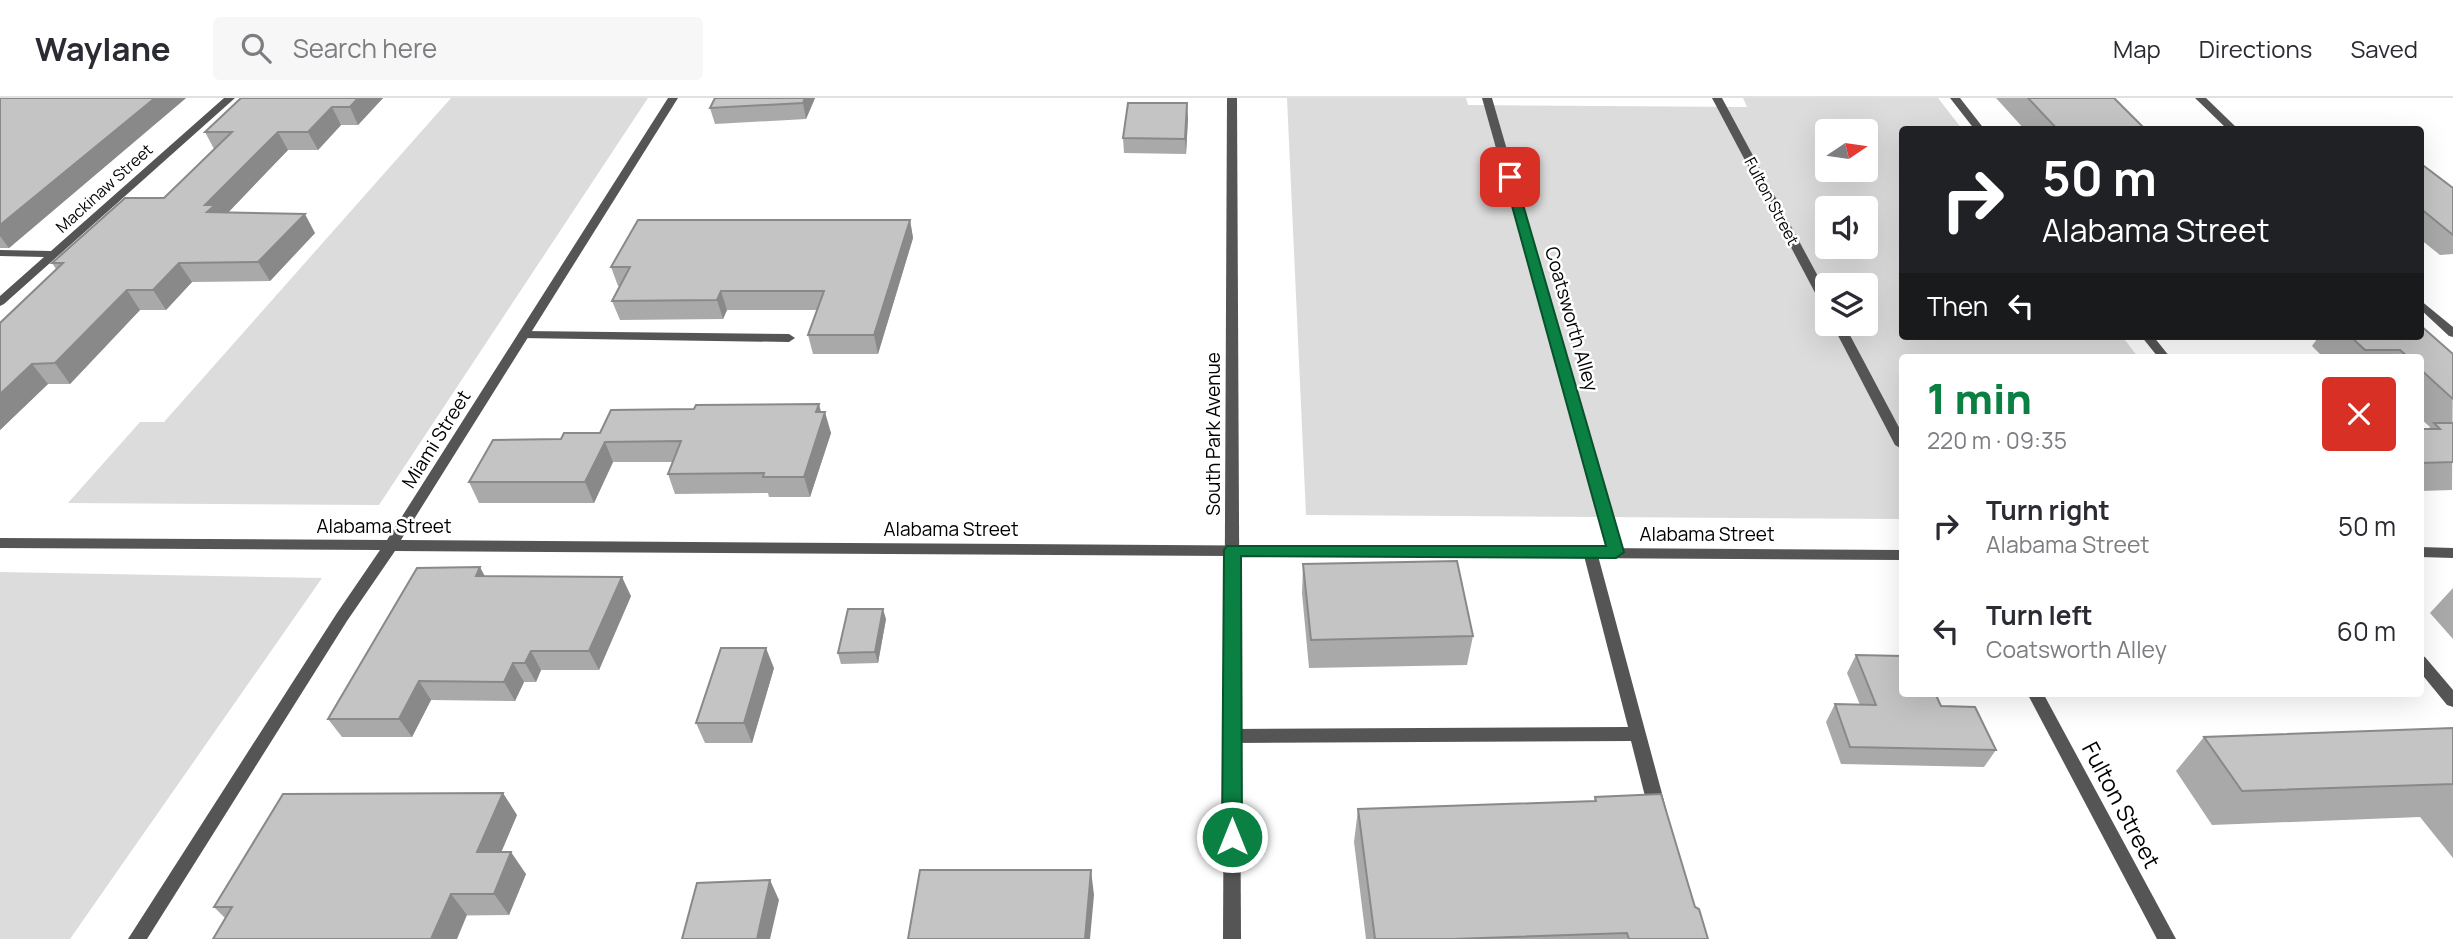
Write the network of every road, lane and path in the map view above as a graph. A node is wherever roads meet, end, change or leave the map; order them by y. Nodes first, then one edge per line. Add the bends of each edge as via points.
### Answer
1 (230, 98) edge
2 (673, 98) edge
3 (1232, 98) edge
4 (1487, 98) edge
5 (1717, 98) edge
6 (1955, 98) edge
7 (2200, 98) edge
8 (1977, 126) edge
9 (2230, 126) edge
10 (0, 253) edge
11 (54, 254) junction
12 (1815, 282) edge
13 (0, 302) edge
14 (2424, 307) edge
15 (2453, 333) edge
16 (524, 335) junction
17 (1844, 336) edge
18 (789, 338) dead end
19 (2150, 340) edge
20 (2162, 354) edge
21 (1899, 438) edge
22 (0, 543) edge
23 (391, 545) junction
24 (1232, 550) junction
25 (1590, 552) junction
26 (1616, 552) junction
27 (2424, 552) edge
28 (2453, 553) edge
29 (1899, 555) edge
30 (2424, 666) edge
31 (2037, 697) edge
32 (2453, 701) edge
33 (1638, 734) junction
34 (1232, 736) junction
35 (1661, 824) edge
36 (138, 939) edge
37 (1232, 939) edge
38 (2167, 939) edge

1 - 11 street, Mackinaw Street
2 - 16 street, Miami Street
3 - 24 street, South Park Avenue
4 - 26 street, Coatsworth Alley
5 - 12 street, Fulton Street
6 - 8 street
7 - 9 street
10 - 11 street
11 - 13 street, Mackinaw Street
14 - 15 street
16 - 18 street
16 - 23 street, Miami Street
17 - 21 street
19 - 20 street
22 - 23 street, Alabama Street
23 - 24 street, Alabama Street
23 - 36 street, Miami Street
24 - 25 street, Alabama Street
24 - 34 street, South Park Avenue
25 - 26 street, Alabama Street
25 - 33 street
26 - 29 street, Alabama Street
27 - 28 street
30 - 32 street
31 - 38 street, Fulton Street
33 - 34 street
33 - 35 street
34 - 37 street, South Park Avenue

